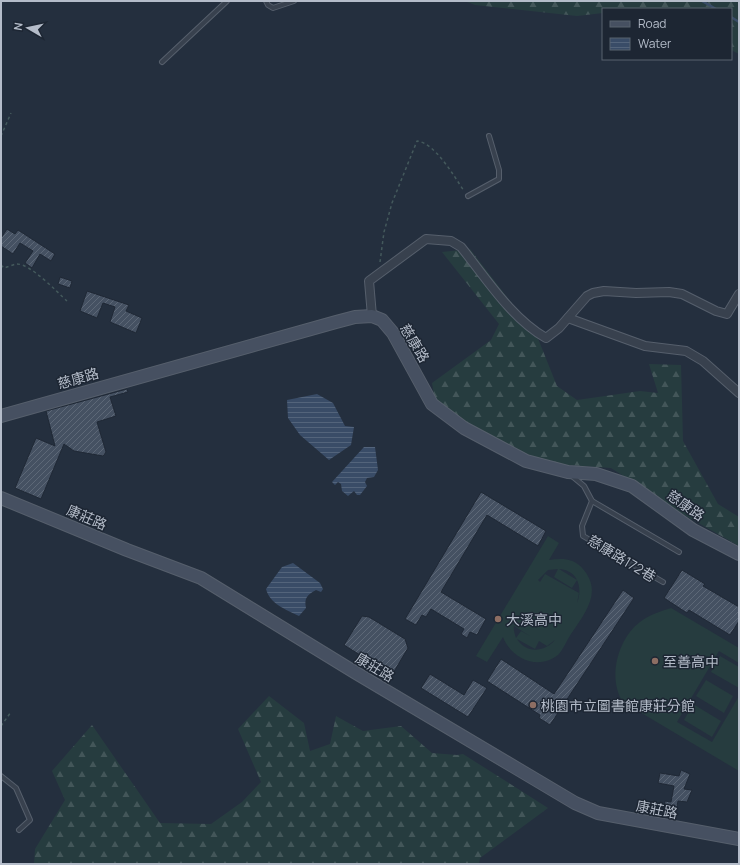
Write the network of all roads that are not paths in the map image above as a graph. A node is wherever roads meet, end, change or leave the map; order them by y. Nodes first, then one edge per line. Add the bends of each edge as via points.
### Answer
1 (227, 1) edge
2 (266, 1) edge
3 (294, 1) edge
4 (162, 62) dead end
5 (489, 136) dead end
6 (468, 196) road end
7 (739, 294) edge
8 (372, 316) junction
9 (568, 318) junction
10 (739, 393) edge
11 (1, 416) edge
12 (568, 472) junction
13 (1, 498) edge
14 (592, 502) junction
15 (679, 552) dead end
16 (739, 554) edge
17 (663, 582) dead end
18 (1, 776) edge
19 (19, 830) dead end
20 (739, 840) edge

1 - 4 lane
2 - 3 lane via 273,8
5 - 6 lane via 499,170 499,179
7 - 9 street via 727,314 682,294 604,291 587,296
8 - 9 street via 369,281 426,239 451,241 461,247 515,313 546,338
8 - 11 street, 慈康路 via 336,322
8 - 12 street, 慈康路 via 382,320 393,333 432,404 464,428 512,455 526,462
9 - 10 street via 645,346 686,351 703,361
12 - 14 lane via 584,486
12 - 16 street, 慈康路 via 596,474 632,486 693,530
13 - 20 street, 康莊路 via 201,578 575,804 598,813
14 - 15 lane
14 - 17 lane, 慈康路172巷 via 582,526 583,536
18 - 19 lane via 16,788 30,820

